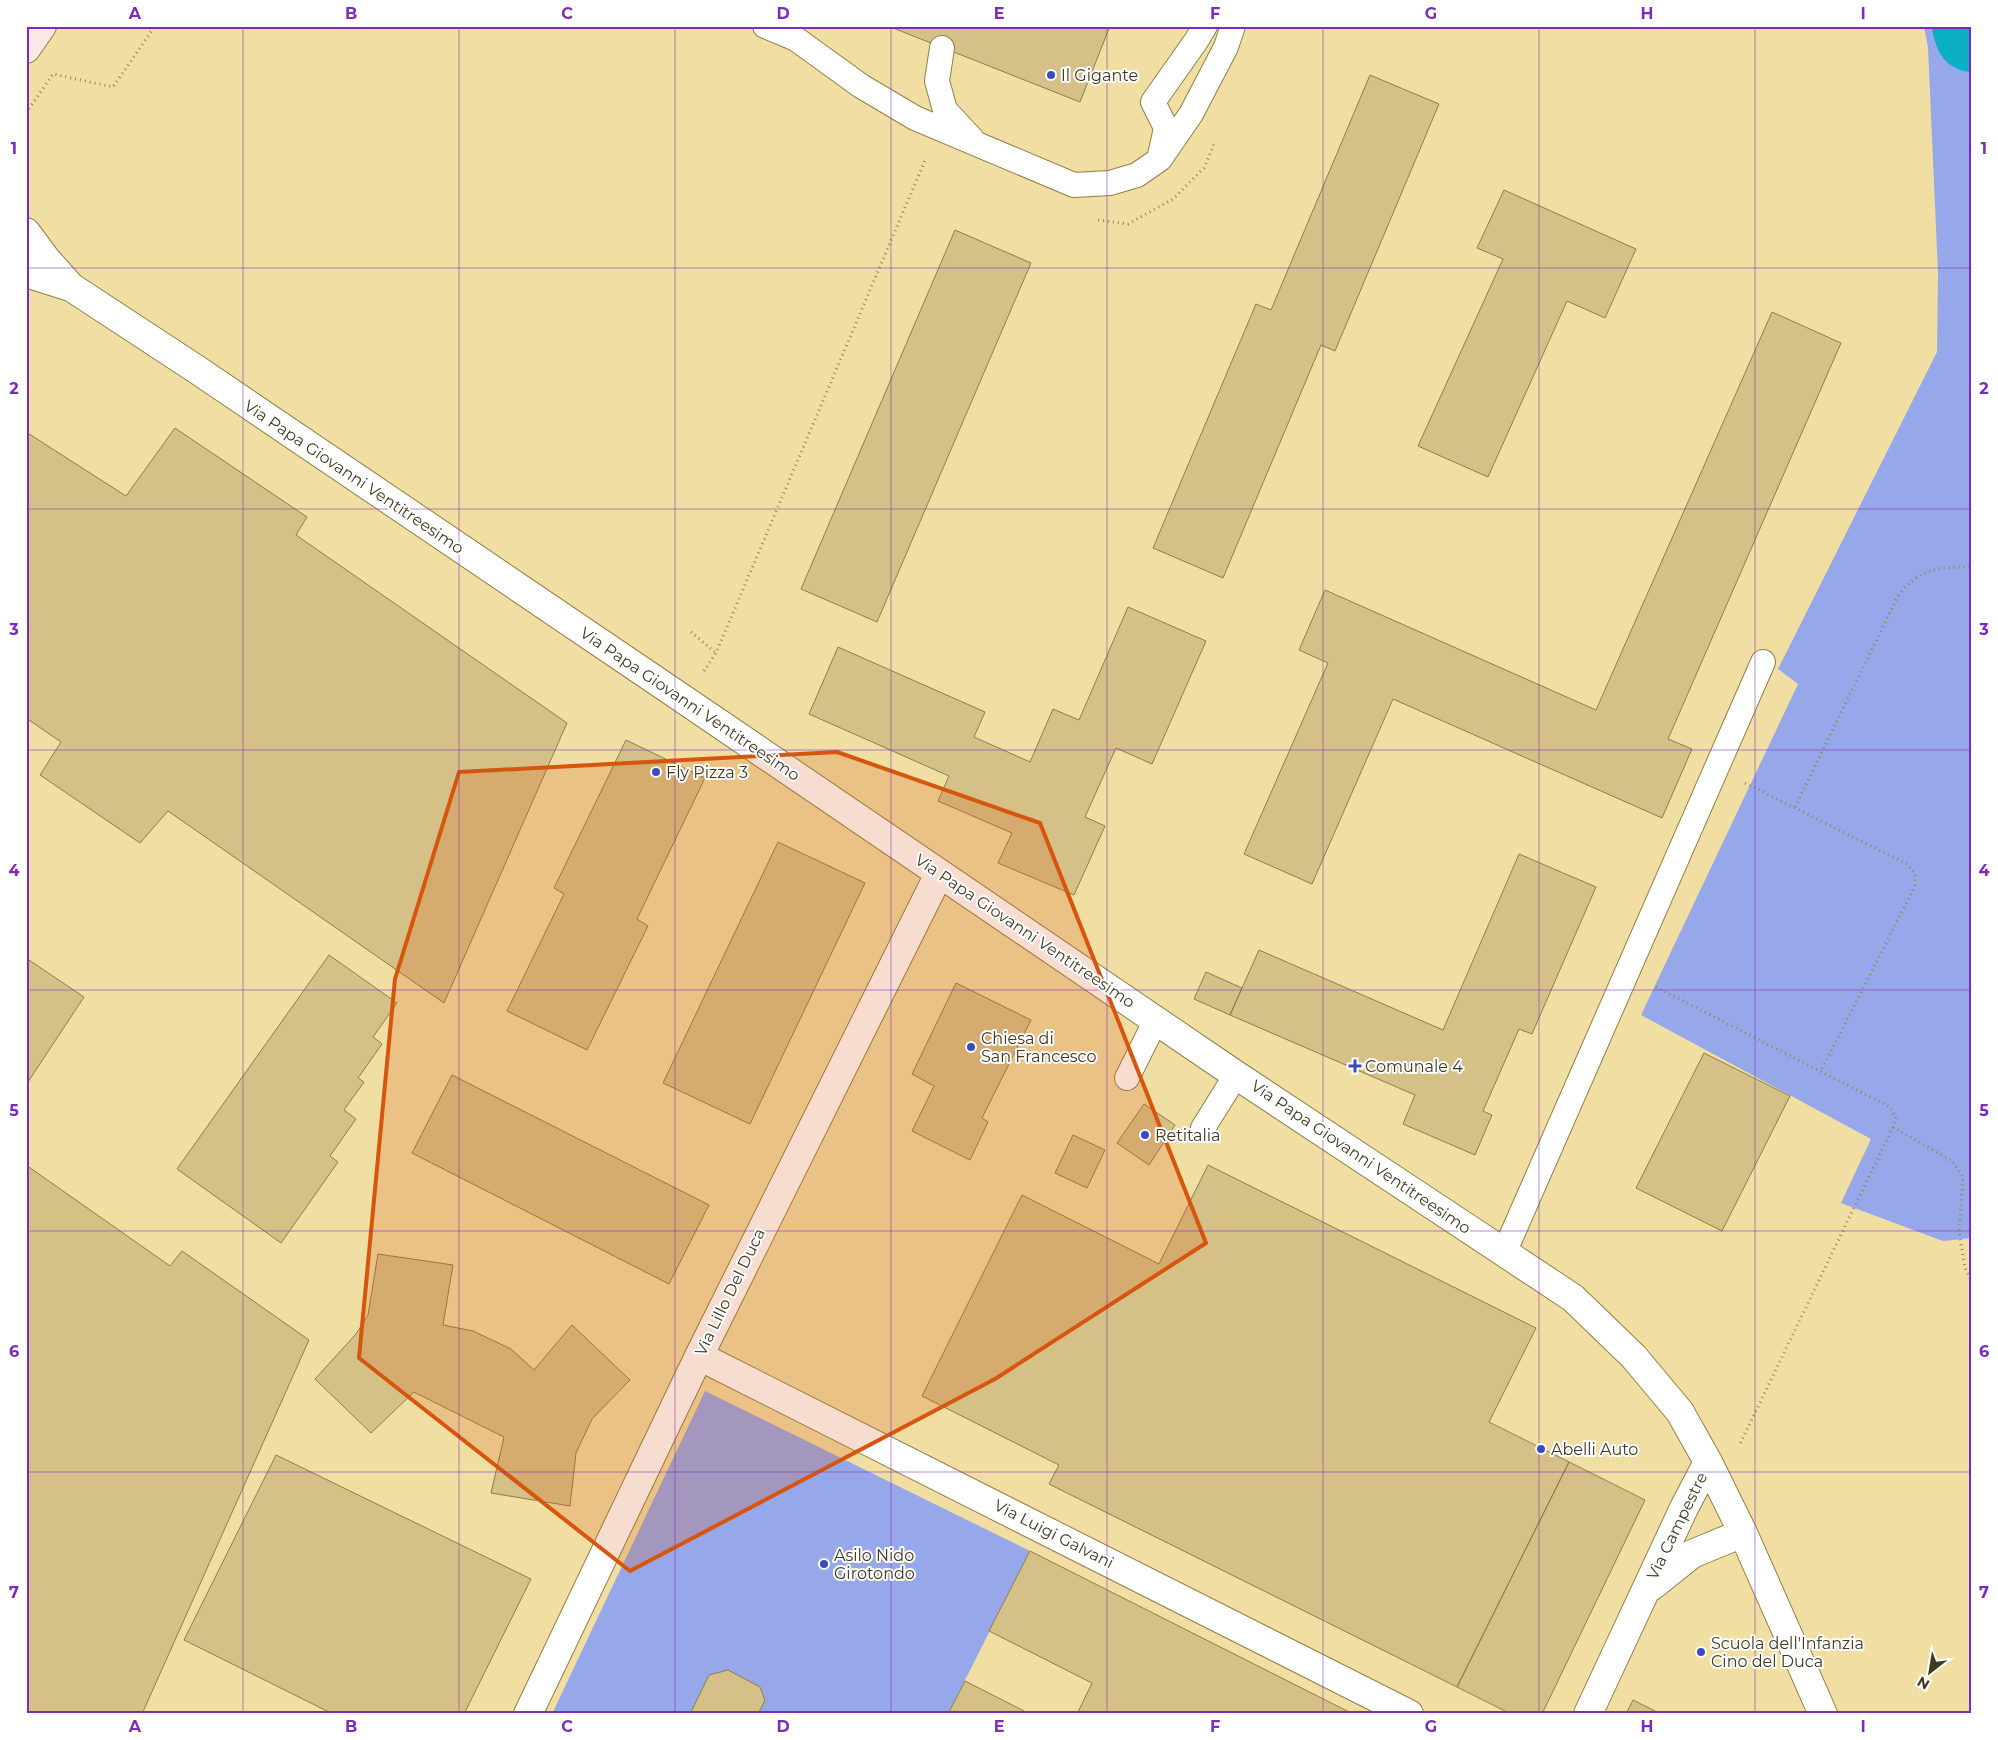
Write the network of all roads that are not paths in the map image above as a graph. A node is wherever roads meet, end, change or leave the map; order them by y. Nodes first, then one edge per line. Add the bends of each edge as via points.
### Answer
1 (42, 26) edge
2 (765, 26) edge
3 (1205, 26) edge
4 (1233, 26) edge
5 (942, 48) dead end
6 (26, 49) edge
7 (976, 144) junction
8 (1160, 159) junction
9 (26, 232) edge
10 (26, 274) edge
11 (72, 287) junction
12 (1763, 662) dead end
13 (939, 874) junction
14 (1156, 1020) junction
15 (1236, 1075) junction
16 (1127, 1078) dead end
17 (1202, 1128) dead end
18 (1504, 1253) junction
19 (699, 1356) junction
20 (1708, 1462) junction
21 (1743, 1533) junction
22 (1647, 1590) junction
23 (528, 1714) edge
24 (1409, 1714) edge
25 (1588, 1714) edge
26 (1824, 1714) edge

1 - 6 main road
2 - 7 lane via 796,39 861,86 915,118
3 - 8 lane via 1153,102 1166,128
4 - 8 lane via 1226,47 1192,114
5 - 7 lane via 938,81 946,110
7 - 8 lane via 1074,184 1110,183 1128,178
9 - 11 street, Via Papa Giovanni Ventitreesimo
10 - 11 street, Via Papa Giovanni Ventitreesimo
11 - 13 street, Via Papa Giovanni Ventitreesimo
12 - 18 lane
13 - 14 street, Via Papa Giovanni Ventitreesimo
13 - 19 street, Via Lillo Del Duca
14 - 15 street, Via Papa Giovanni Ventitreesimo
14 - 16 lane
15 - 17 lane
15 - 18 street, Via Papa Giovanni Ventitreesimo
18 - 20 street, Via Papa Giovanni Ventitreesimo via 1573,1298 1634,1357 1680,1412
19 - 23 street, Via Lillo Del Duca
19 - 24 street, Via Luigi Galvani
20 - 21 street, Via Papa Giovanni Ventitreesimo
20 - 22 street, Via Campestre
21 - 22 street, Via Campestre via 1692,1554
21 - 26 street, Via Papa Giovanni Ventitreesimo
22 - 25 street, Via Campestre

